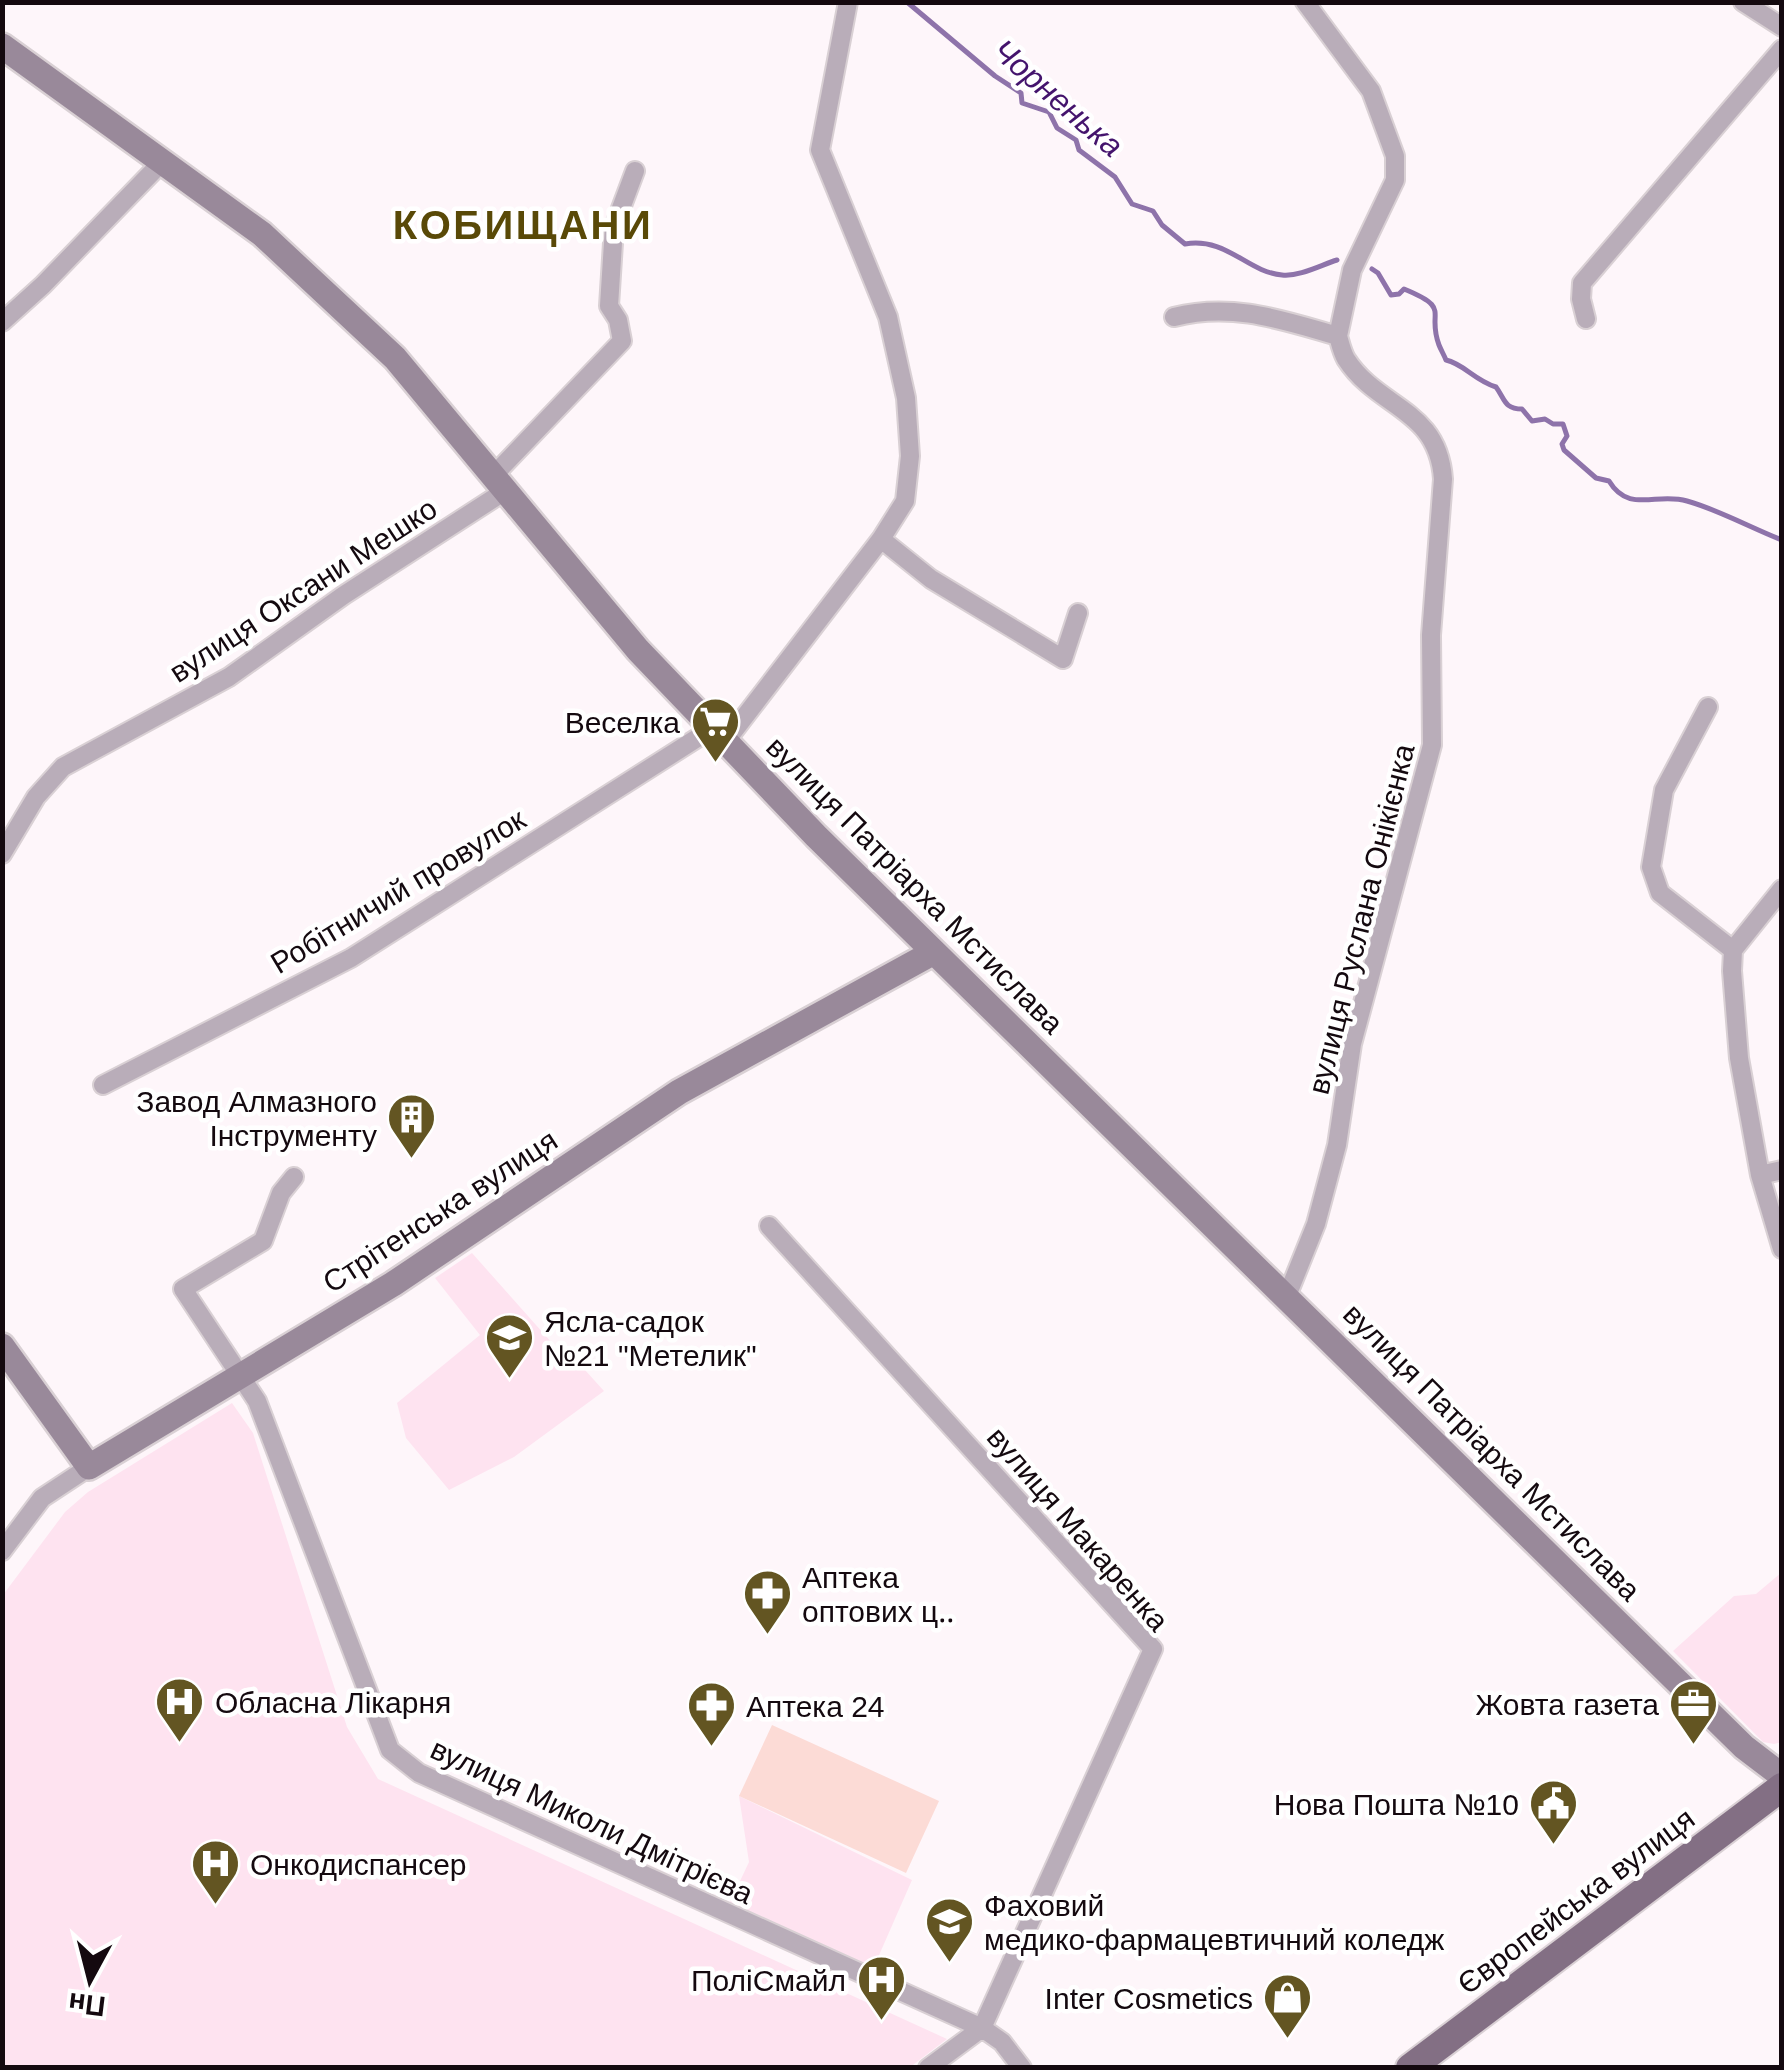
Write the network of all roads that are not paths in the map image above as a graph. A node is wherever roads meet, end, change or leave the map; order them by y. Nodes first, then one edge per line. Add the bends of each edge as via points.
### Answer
1 (848, 2) edge
2 (1304, 2) edge
3 (1743, 2) edge
4 (1782, 27) edge
5 (2, 46) edge
6 (1782, 49) edge
7 (162, 162) junction
8 (635, 170) dead end
9 (1174, 317) dead end
10 (1586, 319) dead end
11 (2, 322) edge
12 (1338, 336) junction
13 (499, 483) junction
14 (881, 539) junction
15 (1078, 613) dead end
16 (1708, 707) dead end
17 (719, 734) junction
18 (2, 854) edge
19 (1782, 889) edge
20 (1733, 950) junction
21 (934, 952) junction
22 (103, 1084) dead end
23 (1782, 1170) edge
24 (1760, 1175) junction
25 (294, 1177) dead end
26 (769, 1226) dead end
27 (1782, 1249) edge
28 (1287, 1296) junction
29 (2, 1346) edge
30 (241, 1376) junction
31 (89, 1468) junction
32 (2, 1550) edge
33 (1782, 1776) edge
34 (1782, 1787) edge
35 (982, 2028) junction
36 (928, 2068) edge
37 (1022, 2068) edge
38 (1410, 2068) edge

1 - 14 street via 820,150 888,317 906,398 910,456 904,501
2 - 12 street via 1371,92 1395,156 1395,180 1352,270
3 - 4 street
5 - 7 main road, вулиця Патріарха Мстислава
6 - 10 street via 1582,283
7 - 11 street
7 - 13 main road, вулиця Патріарха Мстислава via 262,234 395,358
8 - 13 street, вулиця Оксани Мешко via 614,227 609,306 622,341
9 - 12 street via 1203,309 1260,314
12 - 28 street, вулиця Руслана Онікієнка via 1346,358 1418,420 1442,458 1431,635 1434,728 1352,1044 1337,1145
13 - 17 main road, вулиця Патріарха Мстислава via 638,650
13 - 18 street, вулиця Оксани Мешко via 229,677 63,767
14 - 15 street via 931,579 1063,659
14 - 17 street
16 - 20 street via 1664,790 1651,868 1660,893
17 - 21 main road, вулиця Патріарха Мстислава
17 - 22 street, Робітничий провулок via 351,958
19 - 20 street
20 - 24 street via 1739,1058
21 - 28 main road, вулиця Патріарха Мстислава
21 - 30 main road, Стрітенська вулиця via 679,1092 393,1284
23 - 24 street
24 - 27 street
25 - 30 street, вулиця Миколи Дмітрієва via 263,1240 184,1289
26 - 35 street, вулиця Макаренка via 1153,1650
28 - 33 main road, вулиця Патріарха Мстислава via 1744,1748
29 - 31 main road
30 - 31 main road, Стрітенська вулиця
30 - 35 street, вулиця Миколи Дмітрієва via 257,1401 390,1750 402,1762
31 - 32 street, Стрітенська вулиця via 42,1498
34 - 38 main road, Європейська вулиця
35 - 36 street
35 - 37 street, вулиця Миколи Дмітрієва

